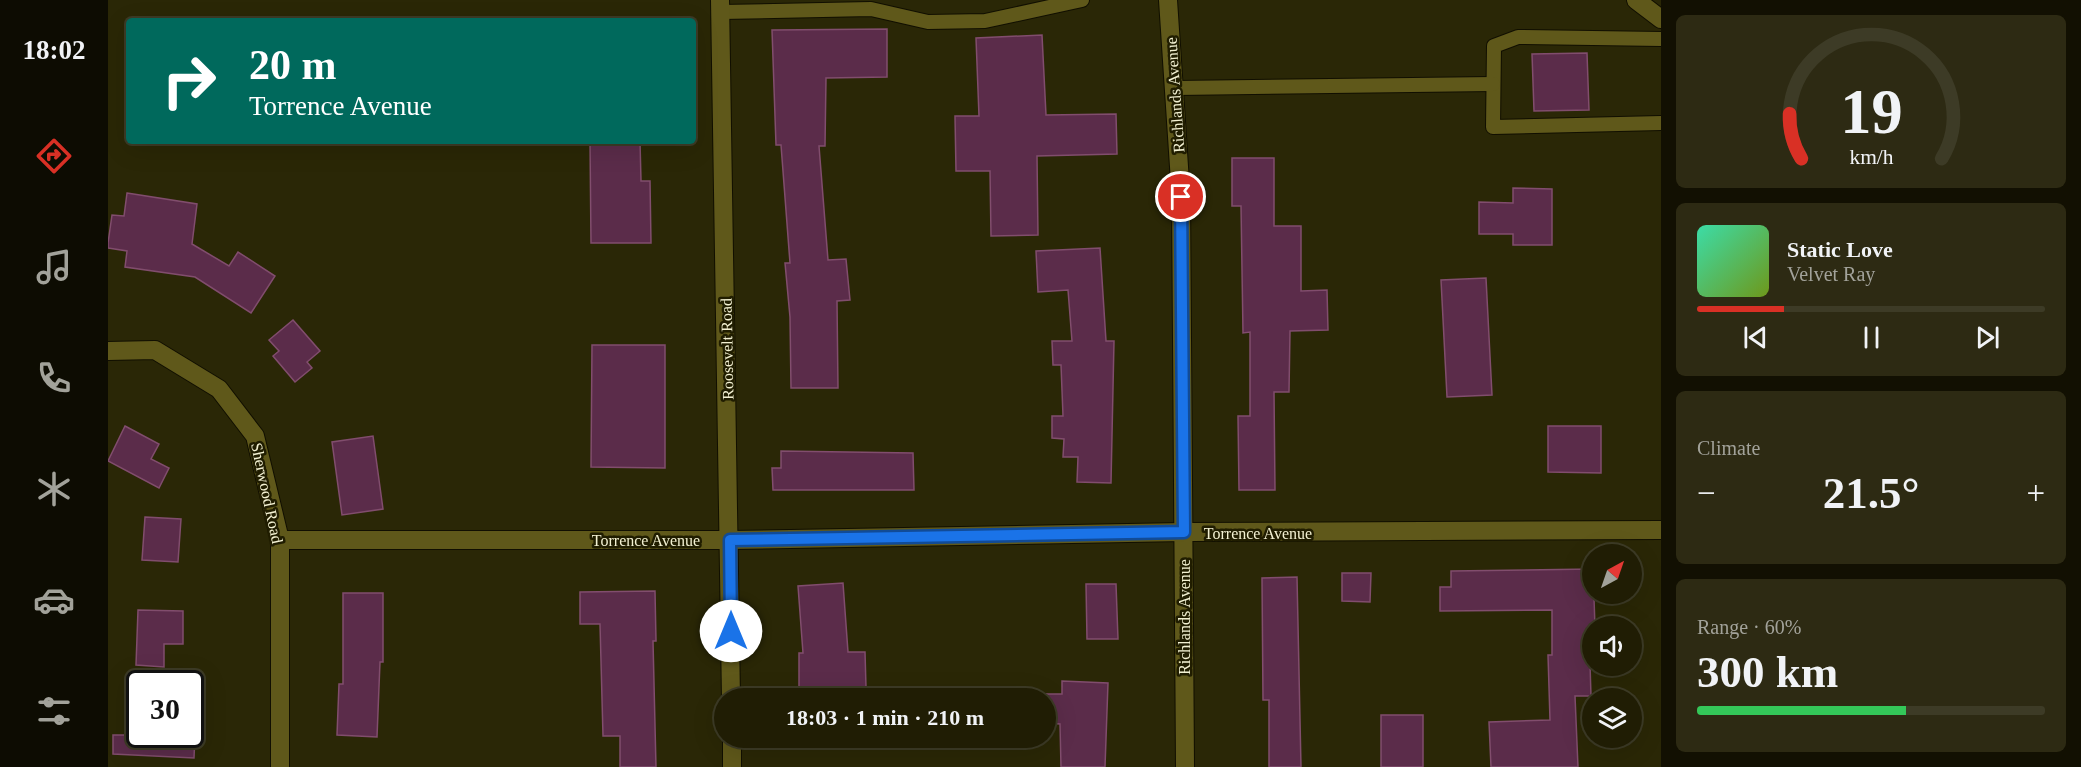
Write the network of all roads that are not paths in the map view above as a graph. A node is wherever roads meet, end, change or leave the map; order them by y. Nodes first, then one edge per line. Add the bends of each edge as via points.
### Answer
1 (1082, 0) edge
2 (1168, 0) edge
3 (1636, 0) edge
4 (721, 6) edge
5 (1661, 20) edge
6 (1661, 39) edge
7 (1493, 84) junction
8 (1176, 88) junction
9 (1661, 123) edge
10 (108, 351) edge
11 (1661, 530) edge
12 (1184, 532) junction
13 (280, 540) junction
14 (730, 540) junction
15 (731, 688) edge
16 (732, 748) edge
17 (280, 767) edge
18 (732, 767) edge
19 (1185, 767) edge

1 - 4 lane via 984,21 928,22 871,9
2 - 8 street, Richlands Avenue
3 - 5 street
4 - 14 street, Roosevelt Road
6 - 7 lane via 1518,37 1494,46
7 - 8 lane
7 - 9 lane via 1493,127
8 - 12 street, Richlands Avenue via 1181,197
10 - 13 street, Sherwood Road via 155,350 219,389 255,436
11 - 12 street, Torrence Avenue
12 - 14 street, Torrence Avenue
12 - 19 street, Richlands Avenue
13 - 14 street, Torrence Avenue
13 - 17 street, Sherwood Road
14 - 15 street, Roosevelt Road
16 - 18 street

